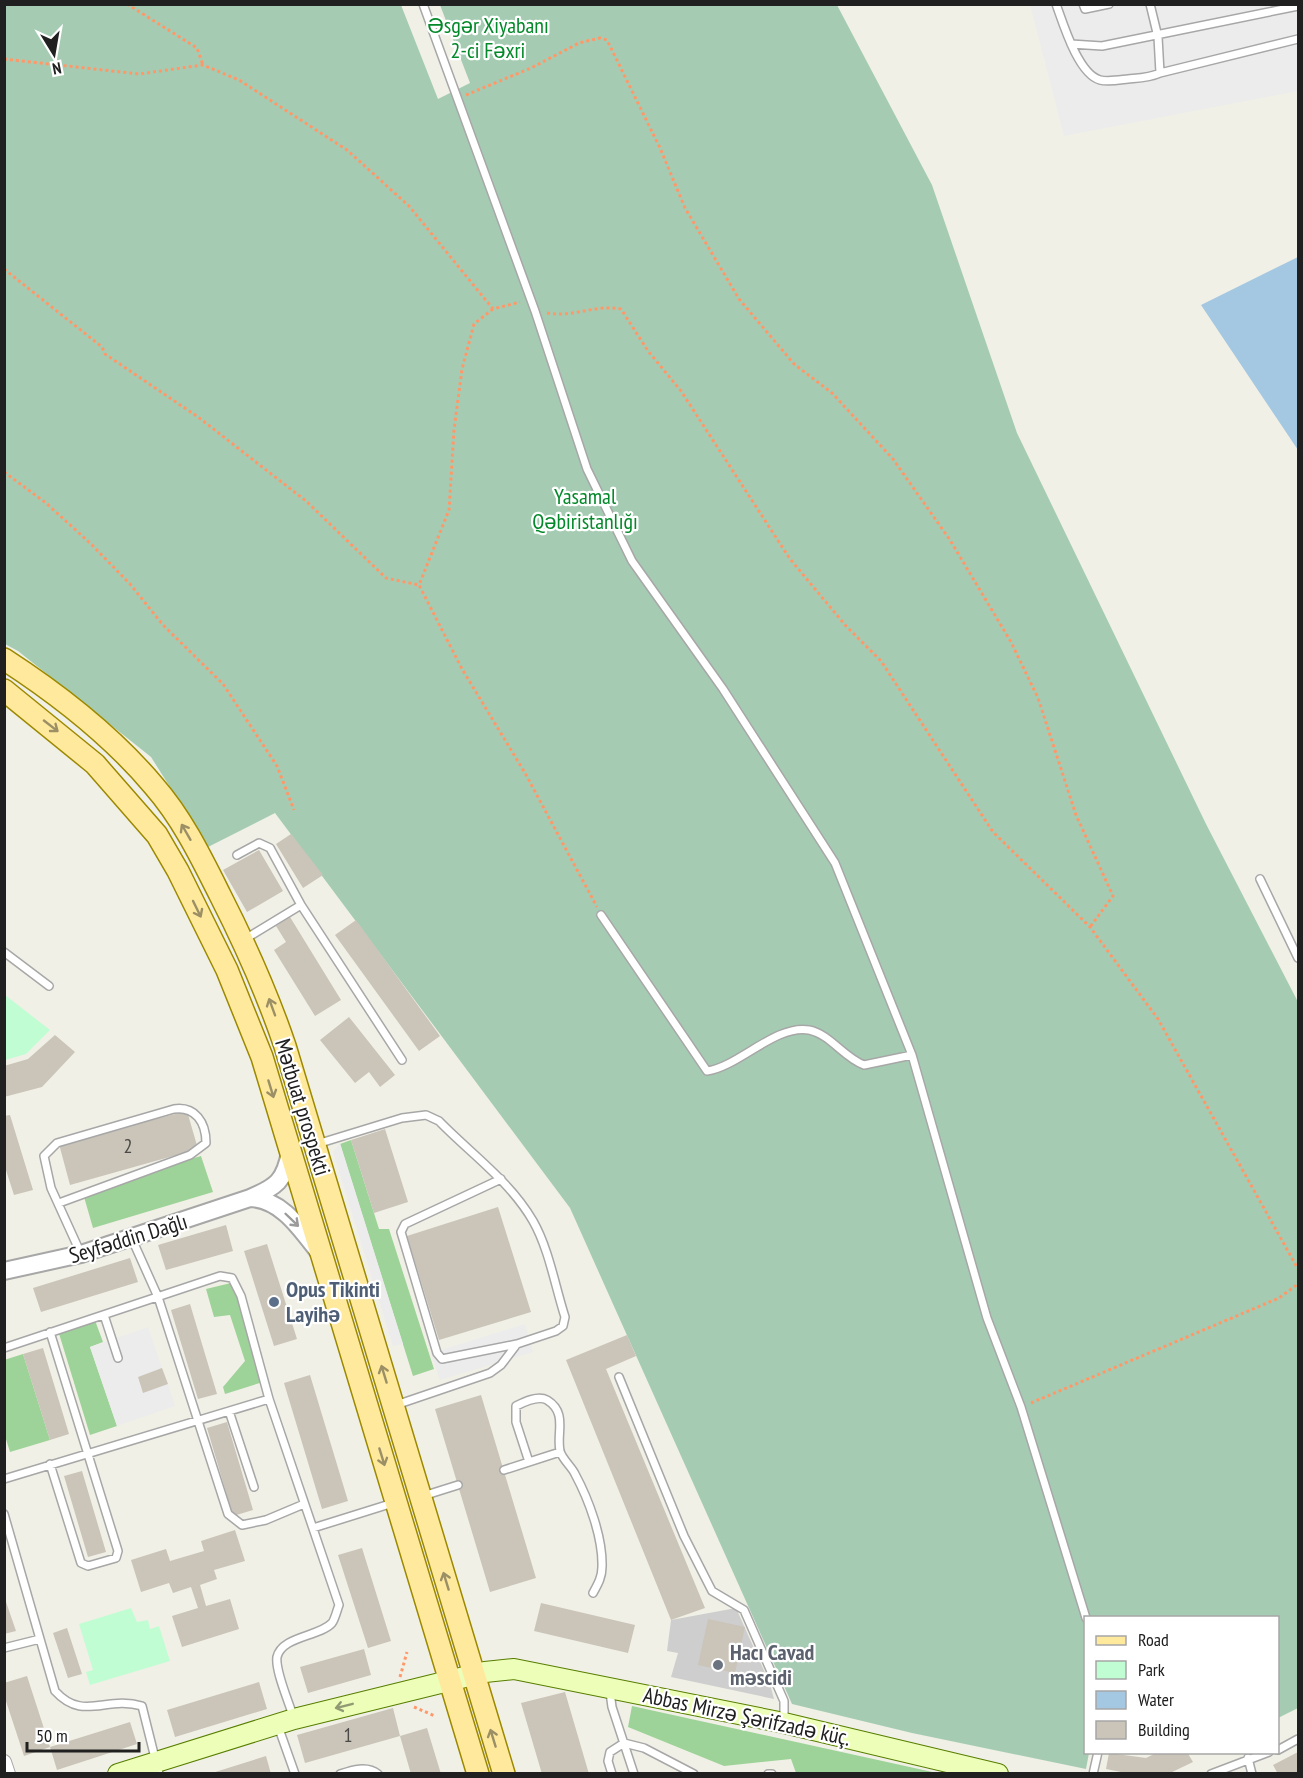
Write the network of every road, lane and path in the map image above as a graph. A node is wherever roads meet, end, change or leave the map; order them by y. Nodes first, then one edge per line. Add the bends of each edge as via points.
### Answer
1 (127, 4) edge
2 (423, 4) edge
3 (1056, 4) edge
4 (1083, 4) edge
5 (1109, 4) edge
6 (1150, 4) edge
7 (1299, 6) edge
8 (1158, 37) junction
9 (1299, 39) edge
10 (1071, 44) junction
11 (4, 59) edge
12 (203, 65) junction
13 (1160, 73) junction
14 (457, 98) junction
15 (4, 269) edge
16 (531, 299) junction
17 (493, 309) junction
18 (535, 311) junction
19 (4, 472) edge
20 (419, 585) junction
21 (4, 659) edge
22 (4, 690) edge
23 (294, 810) dead end
24 (237, 855) dead end
25 (1260, 879) dead end
26 (301, 905) junction
27 (601, 915) joint
28 (1090, 927) junction
29 (243, 940) junction
30 (4, 952) edge
31 (1299, 958) edge
32 (49, 986) dead end
33 (912, 1056) junction
34 (402, 1060) dead end
35 (315, 1145) junction
36 (290, 1151) junction
37 (501, 1179) junction
38 (250, 1198) junction
39 (59, 1203) junction
40 (132, 1239) junction
41 (81, 1254) junction
42 (323, 1258) junction
43 (1299, 1269) edge
44 (4, 1271) edge
45 (1299, 1284) edge
46 (158, 1297) junction
47 (104, 1315) junction
48 (50, 1332) junction
49 (517, 1344) junction
50 (4, 1348) edge
51 (118, 1358) dead end
52 (619, 1377) dead end
53 (269, 1399) junction
54 (394, 1406) junction
55 (1021, 1407) junction
56 (229, 1411) junction
57 (196, 1419) junction
58 (560, 1452) junction
59 (87, 1454) junction
60 (530, 1462) junction
61 (50, 1464) junction
62 (504, 1470) dead end
63 (4, 1479) edge
64 (458, 1485) dead end
65 (254, 1487) dead end
66 (421, 1497) junction
67 (396, 1502) junction
68 (304, 1504) junction
69 (4, 1514) edge
70 (313, 1528) junction
71 (593, 1593) dead end
72 (1086, 1616) edge
73 (40, 1639) junction
74 (4, 1648) edge
75 (407, 1652) dead end
76 (484, 1673) junction
77 (449, 1681) junction
78 (610, 1686) junction
79 (401, 1692) junction
80 (435, 1716) dead end
81 (286, 1721) junction
82 (784, 1723) junction
83 (1299, 1739) edge
84 (624, 1743) junction
85 (1279, 1749) edge
86 (1098, 1754) edge
87 (1262, 1754) edge
88 (1248, 1758) junction
89 (4, 1762) edge
90 (158, 1768) edge
91 (972, 1770) edge
92 (8, 1773) edge
93 (118, 1773) edge
94 (295, 1773) edge
95 (340, 1773) edge
96 (378, 1773) edge
97 (478, 1773) edge
98 (504, 1773) edge
99 (612, 1773) edge
100 (634, 1773) edge
101 (694, 1773) edge
102 (998, 1773) edge
103 (1093, 1773) edge
104 (1211, 1773) edge
105 (1252, 1773) edge

1 - 12 path via 197,48
2 - 14 lane
3 - 10 lane
4 - 5 lane via 1085,9
6 - 8 lane
7 - 8 lane
8 - 10 lane via 1102,46
8 - 13 lane
9 - 13 lane
10 - 13 lane via 1085,69 1098,80 1146,78
11 - 12 path via 140,74
12 - 17 path via 238,80 347,150 409,206
14 - 16 lane
14 - 28 path via 531,68 579,43 607,40 685,208 739,299 794,364 832,393 893,459 950,540 1011,642 1038,698 1076,815 1113,896
15 - 20 path via 102,347 105,354 198,417 306,501 386,578
16 - 17 path
16 - 18 lane
17 - 20 path via 474,324 462,369 449,510
18 - 28 path via 564,316 606,306 621,309 648,351 681,391 790,559 881,661 993,832
18 - 33 lane via 587,469 632,561 723,689 835,863
19 - 23 path via 91,544 163,625 223,684 277,766
20 - 27 path
29 -> 21 main road, Mətbuat prospekti via 178,817 155,787 113,743
22 -> 36 main road, Mətbuat prospekti via 94,764 157,835 246,1014
24 - 26 lane via 266,843
25 - 31 lane
26 - 29 lane
26 - 34 lane
27 - 33 lane via 707,1071 768,1041 805,1030 816,1032 864,1065
28 - 43 path via 1158,1019
35 -> 29 main road, Mətbuat prospekti via 270,1001
30 - 32 lane
33 - 55 lane via 987,1318
35 - 37 lane via 426,1114 439,1120
54 -> 35 main road, Mətbuat prospekti
36 - 38 street, Seyfəddin Dağlı via 281,1180
36 - 42 main road, Mətbuat prospekti
37 - 49 lane via 534,1223 565,1317 563,1326 556,1331
37 - 49 lane via 405,1224 401,1232 442,1359
38 - 40 street, Seyfəddin Dağlı
38 -> 42 street via 268,1201 283,1211
39 - 39 lane via 51,1188 44,1156 57,1143 174,1109 193,1110 199,1118 206,1143 190,1155
39 - 41 lane
40 - 41 street, Seyfəddin Dağlı
40 - 46 lane
41 - 44 street, Seyfəddin Dağlı
42 -> 67 main road, Mətbuat prospekti
45 - 55 path via 1279,1298
46 - 47 lane
46 - 53 lane via 220,1276 232,1278 241,1296
46 - 57 lane
47 - 48 lane
47 - 51 lane
48 - 50 lane
48 - 59 lane
49 - 54 lane via 490,1373
52 - 82 lane via 680,1527 712,1591 744,1610 753,1627 784,1701
53 - 56 lane
53 - 68 lane
54 - 66 main road, Mətbuat prospekti
55 - 72 lane
56 - 57 lane
56 - 65 lane
57 - 59 lane
57 - 68 lane via 233,1521 242,1525 266,1520
58 - 60 lane
58 - 60 lane via 558,1413 541,1398 528,1401 516,1406 514,1414
58 - 71 lane via 579,1482 597,1536 602,1566 601,1579
59 - 61 lane
59 - 61 lane via 118,1551 116,1558 88,1566 81,1563
60 - 62 lane
61 - 63 lane
64 - 66 lane
76 -> 66 main road, Mətbuat prospekti via 464,1636
67 - 70 lane
67 - 77 main road, Mətbuat prospekti
68 - 70 lane
69 - 73 lane
70 - 81 lane via 339,1605 332,1622 282,1647 277,1656
73 - 74 lane
73 - 90 lane via 55,1691 66,1703 77,1707 119,1703 142,1706
75 - 79 path
76 - 77 main road, Abbas Mirzə Şərifzadə küç.
76 - 78 main road, Abbas Mirzə Şərifzadə küç. via 525,1670
98 -> 76 main road, Mətbuat prospekti via 482,1702
77 - 79 main road, Abbas Mirzə Şərifzadə küç.
77 - 97 main road, Mətbuat prospekti
78 - 82 main road, Abbas Mirzə Şərifzadə küç.
78 - 84 lane via 612,1707
79 - 80 path
79 -> 81 main road, Abbas Mirzə Şərifzadə küç.
81 - 90 main road, Abbas Mirzə Şərifzadə küç.
81 - 94 lane
82 - 91 main road, Abbas Mirzə Şərifzadə küç.
83 - 85 lane
84 - 99 lane via 610,1752
84 - 100 lane
84 - 101 lane via 644,1748
86 - 103 lane
87 - 88 lane
88 - 104 lane
88 - 105 lane
89 - 92 street
90 - 93 main road, Abbas Mirzə Şərifzadə küç.
91 - 102 main road, Abbas Mirzə Şərifzadə küç.
95 - 96 lane via 359,1769

